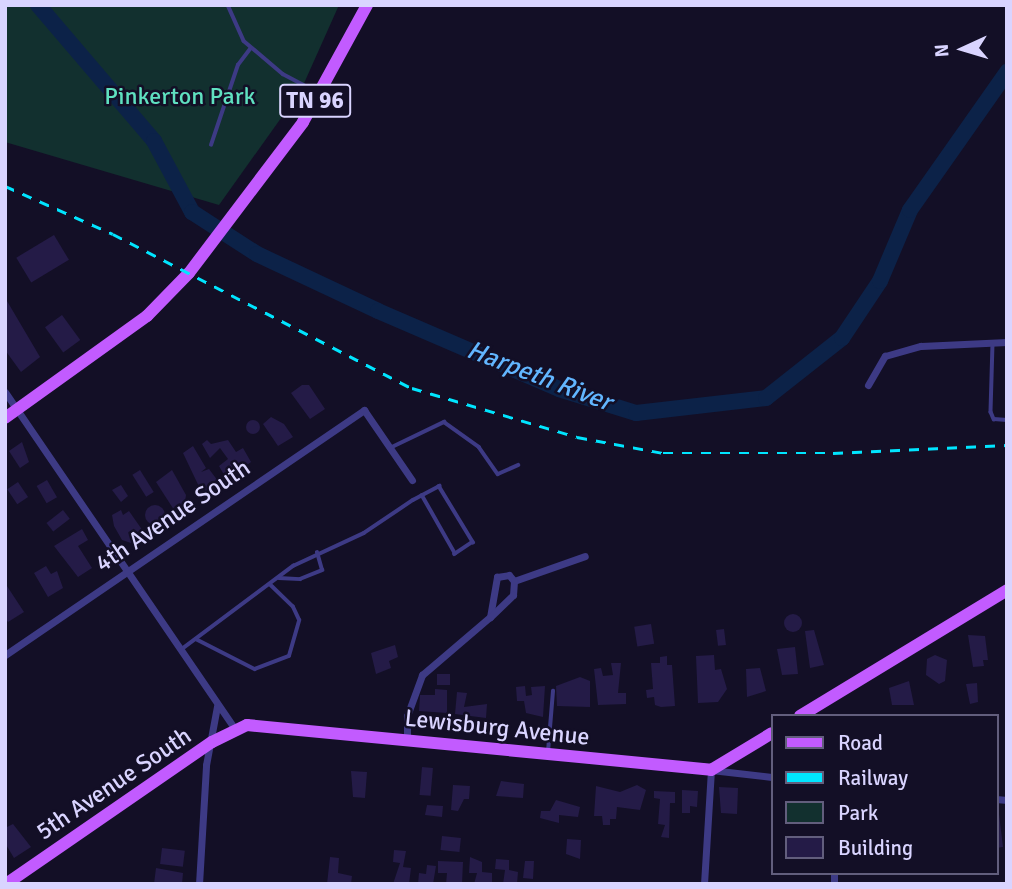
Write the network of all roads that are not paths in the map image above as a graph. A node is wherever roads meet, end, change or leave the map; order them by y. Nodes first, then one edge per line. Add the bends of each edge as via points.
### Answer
1 (228, 5) edge
2 (367, 5) edge
3 (251, 48) junction
4 (320, 93) junction
5 (211, 145) dead end
6 (993, 342) junction
7 (1007, 342) edge
8 (868, 385) dead end
9 (5, 392) edge
10 (17, 410) junction
11 (5, 418) edge
12 (1007, 420) edge
13 (390, 448) junction
14 (518, 466) dead end
15 (412, 480) dead end
16 (422, 496) junction
17 (317, 553) junction
18 (585, 556) dead end
19 (126, 572) junction
20 (279, 578) junction
21 (514, 581) junction
22 (270, 585) junction
23 (1007, 590) edge
24 (490, 617) junction
25 (196, 639) junction
26 (180, 650) junction
27 (5, 655) edge
28 (553, 691) dead end
29 (217, 705) junction
30 (803, 714) edge
31 (234, 729) junction
32 (771, 734) edge
33 (407, 740) junction
34 (212, 742) junction
35 (548, 754) junction
36 (711, 770) junction
37 (771, 777) edge
38 (10, 879) edge
39 (199, 884) edge
40 (704, 884) edge

1 - 3 lane via 236,28
2 - 4 main road, TN 96
3 - 4 lane via 283,74
3 - 5 lane via 238,65
4 - 10 main road, TN 96 via 191,270 147,316
6 - 7 street
6 - 8 street via 921,346 886,356
6 - 12 lane via 991,412 994,419
9 - 10 street
10 - 11 main road, TN 96
10 - 19 street
13 - 14 lane via 444,422 478,447 498,474
13 - 15 street
13 - 19 street, 4th Avenue South via 364,410
16 - 16 lane via 439,486 473,542 455,554
16 - 17 lane via 364,533
17 - 20 lane
17 - 20 lane via 321,570 300,579
18 - 21 street
19 - 26 street
19 - 27 street, 4th Avenue South
20 - 22 lane
21 - 24 street via 513,595
21 - 24 street via 502,573 497,577
22 - 25 lane
22 - 25 lane via 293,607 299,620 289,656 255,669
23 - 30 main road
24 - 33 street via 422,675 407,716
25 - 26 lane
26 - 29 street
28 - 35 lane
29 - 31 street
29 - 34 street
31 - 33 main road, Lewisburg Avenue via 255,725
31 - 34 main road, Lewisburg Avenue
32 - 36 main road
33 - 35 main road, Lewisburg Avenue
34 - 38 main road, 5th Avenue South
34 - 39 street
35 - 36 main road, Lewisburg Avenue
36 - 37 street
36 - 40 street

